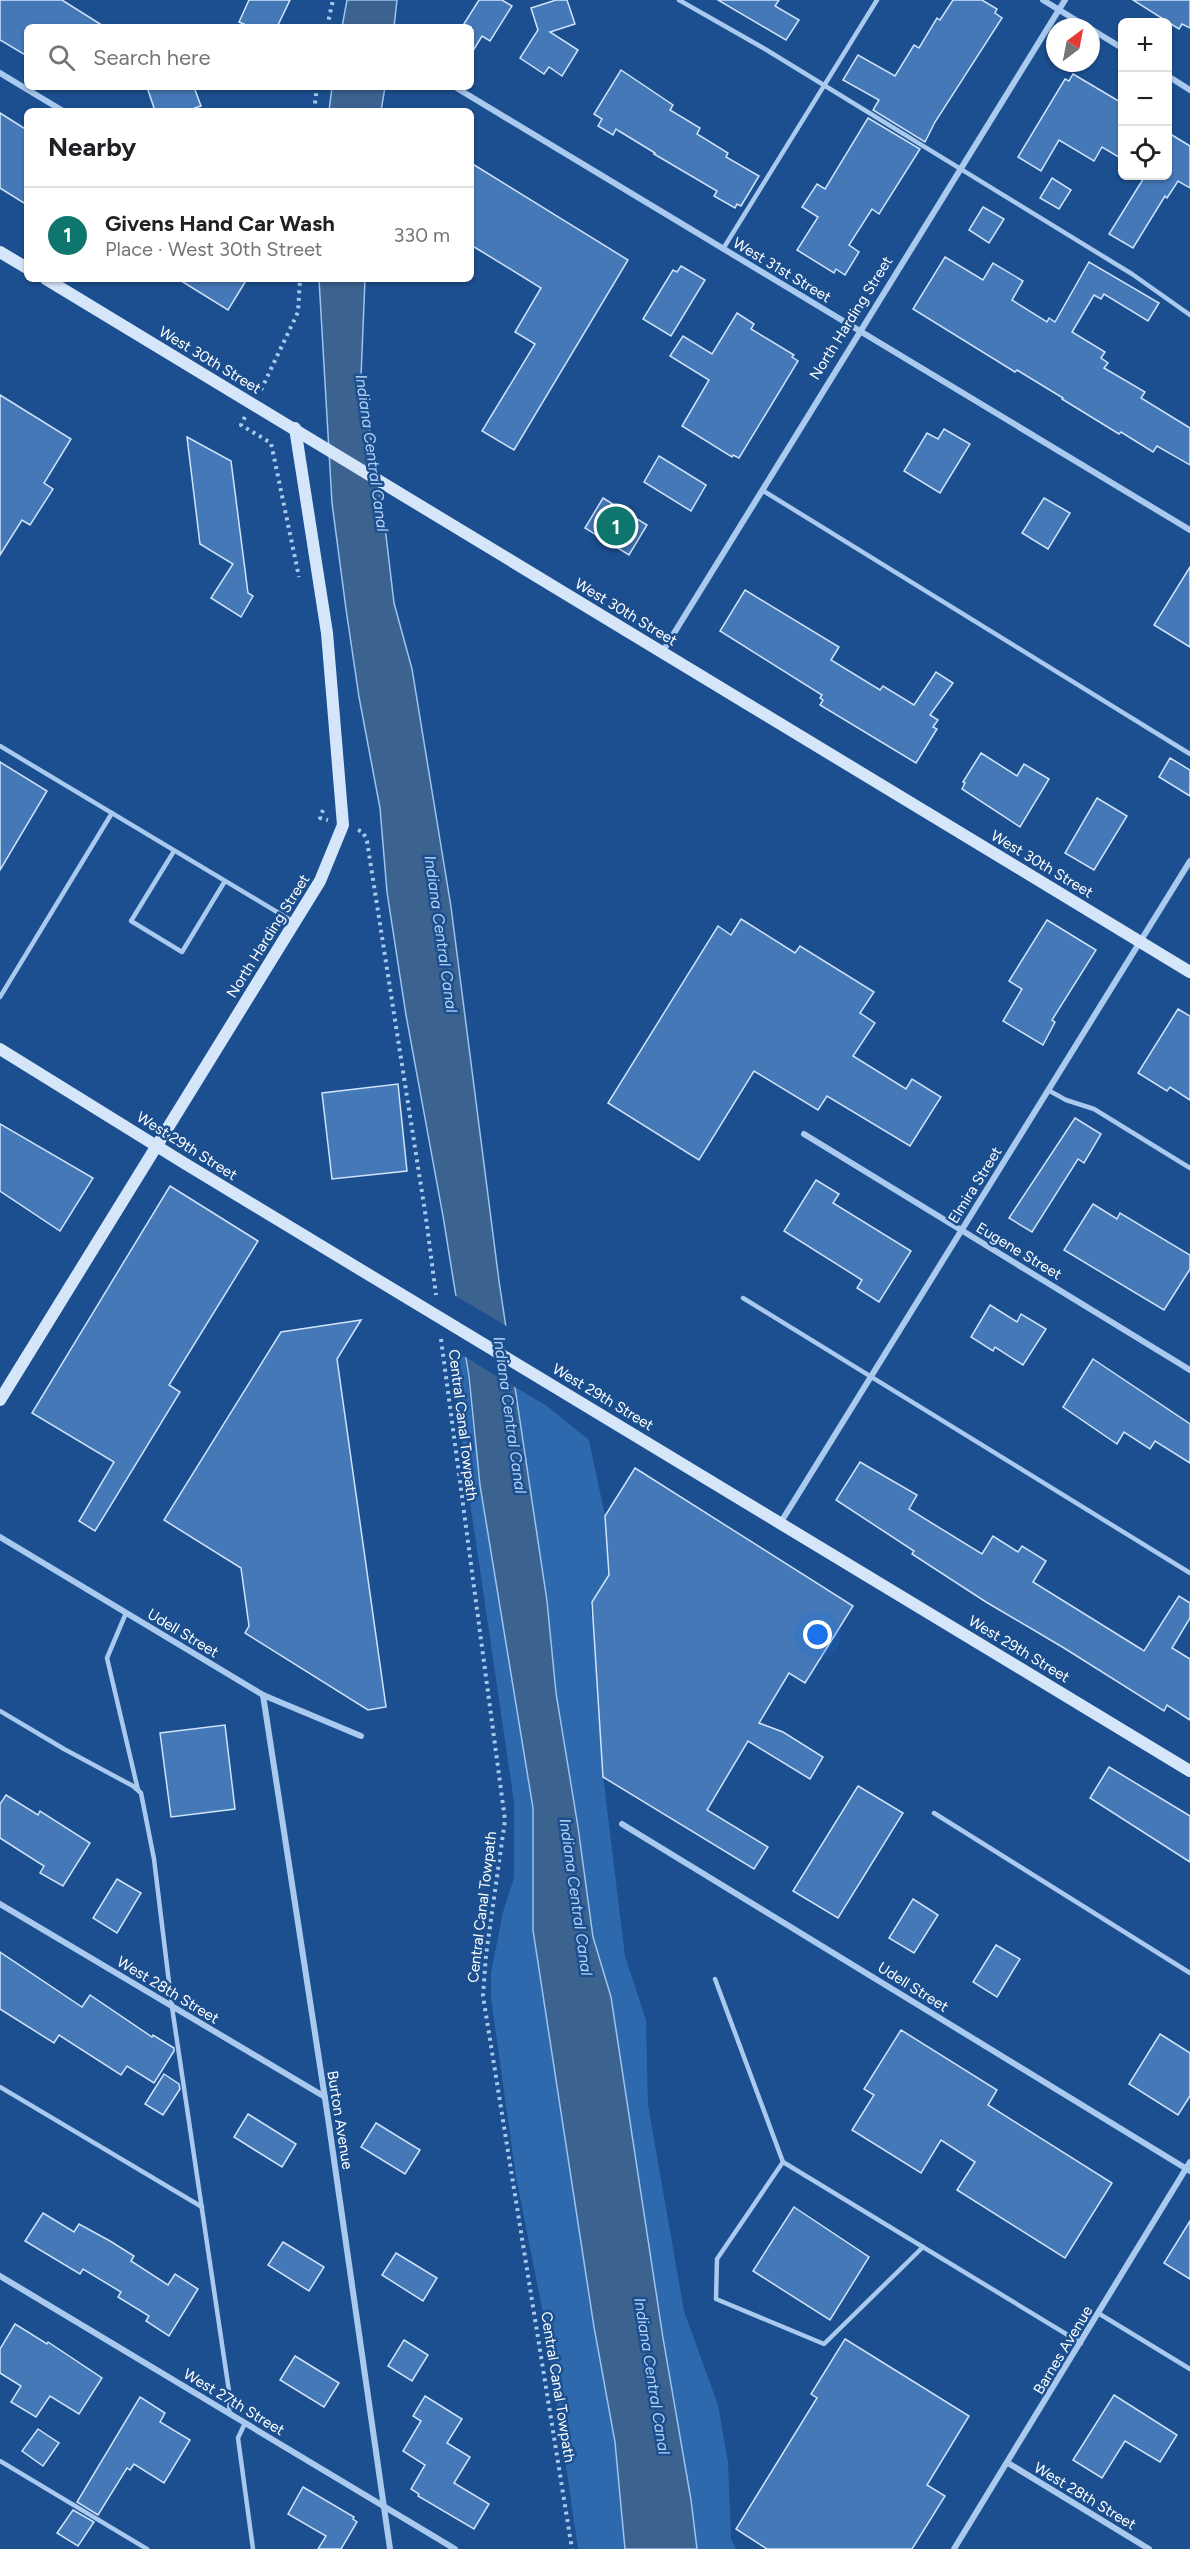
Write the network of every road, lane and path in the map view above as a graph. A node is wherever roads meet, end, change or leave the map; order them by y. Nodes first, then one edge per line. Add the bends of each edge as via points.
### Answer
1 (333, 0) edge
2 (679, 0) edge
3 (877, 0) edge
4 (1043, 0) edge
5 (1065, 0) edge
6 (1059, 9) junction
7 (1073, 18) edge
8 (328, 24) edge
9 (1100, 35) edge
10 (1118, 46) edge
11 (0, 73) edge
12 (1172, 79) edge
13 (824, 86) junction
14 (24, 87) edge
15 (28, 90) edge
16 (317, 90) edge
17 (460, 90) edge
18 (1190, 90) edge
19 (58, 108) edge
20 (314, 108) edge
21 (960, 170) junction
22 (723, 249) junction
23 (0, 252) edge
24 (24, 266) edge
25 (51, 282) edge
26 (300, 282) edge
27 (1190, 315) edge
28 (860, 331) junction
29 (263, 387) dead end
30 (295, 428) junction
31 (762, 490) junction
32 (1190, 530) edge
33 (663, 651) junction
34 (0, 746) edge
35 (1190, 754) edge
36 (112, 813) junction
37 (174, 851) junction
38 (1190, 861) edge
39 (225, 881) junction
40 (295, 922) junction
41 (1140, 942) junction
42 (1190, 972) edge
43 (0, 997) edge
44 (0, 1049) edge
45 (1048, 1090) junction
46 (804, 1134) dead end
47 (156, 1144) junction
48 (1190, 1168) edge
49 (962, 1231) junction
50 (743, 1298) dead end
51 (440, 1336) dead end
52 (1190, 1370) edge
53 (871, 1377) junction
54 (0, 1400) edge
55 (781, 1522) junction
56 (0, 1537) edge
57 (1190, 1573) edge
58 (126, 1613) junction
59 (263, 1695) junction
60 (0, 1711) edge
61 (361, 1736) dead end
62 (1190, 1771) edge
63 (138, 1790) junction
64 (934, 1814) dead end
65 (622, 1824) dead end
66 (0, 1904) edge
67 (1190, 1973) edge
68 (714, 1979) dead end
69 (172, 2007) junction
70 (0, 2086) edge
71 (325, 2097) junction
72 (783, 2162) junction
73 (1190, 2162) edge
74 (1188, 2170) edge
75 (202, 2207) junction
76 (923, 2247) junction
77 (0, 2276) edge
78 (1098, 2313) junction
79 (1080, 2343) junction
80 (1190, 2369) edge
81 (229, 2413) junction
82 (245, 2423) junction
83 (0, 2461) edge
84 (1008, 2463) junction
85 (384, 2507) junction
86 (147, 2549) edge
87 (253, 2549) edge
88 (390, 2549) edge
89 (454, 2549) edge
90 (572, 2549) edge
91 (954, 2549) edge
92 (1149, 2549) edge

1 - 8 path
2 - 13 lane
3 - 13 lane
4 - 6 street
5 - 6 street, North Harding Street
6 - 7 street
6 - 21 street, North Harding Street
9 - 10 street
11 - 14 street
12 - 18 street
13 - 21 lane
13 - 22 lane
15 - 19 street
16 - 20 path
17 - 22 street, West 31st Street
21 - 27 lane via 1132,274
21 - 28 street, North Harding Street
22 - 28 street, West 31st Street
23 - 24 main road
25 - 30 main road, West 30th Street
26 - 29 path via 298,312
28 - 31 street, North Harding Street
28 - 32 street, West 31st Street
30 - 33 main road, West 30th Street
30 - 40 main road, North Harding Street via 327,633 343,825 320,881
31 - 33 street, North Harding Street
31 - 35 lane
33 - 41 main road, West 30th Street
34 - 36 lane
36 - 37 lane
36 - 43 lane
37 - 39 lane
37 - 39 lane via 131,921 182,952
38 - 41 street, Elmira Street
39 - 40 lane
40 - 47 main road, North Harding Street
41 - 42 main road, West 30th Street
41 - 45 street, Elmira Street
44 - 47 main road, West 29th Street
45 - 48 lane via 1094,1109
45 - 49 street, Elmira Street
46 - 49 street, Eugene Street
47 - 54 main road, North Harding Street
47 - 55 main road, West 29th Street
49 - 52 street, Eugene Street
49 - 53 street, Elmira Street
50 - 53 lane
51 - 90 path, Central Canal Towpath via 505,1820 483,1996
53 - 55 street, Elmira Street
53 - 57 lane
55 - 62 main road, West 29th Street
56 - 58 street, Udell Street
58 - 59 street, Udell Street
58 - 63 lane via 107,1658
59 - 61 street, Udell Street
59 - 71 street, Burton Avenue
60 - 63 lane
63 - 69 lane via 154,1859
64 - 67 lane
65 - 74 street, Udell Street
66 - 69 street, West 28th Street
68 - 72 lane
69 - 71 street, West 28th Street
69 - 75 lane
70 - 75 lane
71 - 85 street, Burton Avenue
72 - 76 lane
72 - 76 lane via 717,2259 716,2299 824,2344
73 - 74 street, Barnes Avenue
74 - 78 street, Barnes Avenue
75 - 81 lane
76 - 79 lane
77 - 81 street, West 27th Street
78 - 79 street, Barnes Avenue
78 - 80 lane
79 - 84 street, Barnes Avenue
81 - 82 street, West 27th Street
82 - 85 street, West 27th Street
82 - 87 lane via 238,2438
83 - 86 lane
84 - 91 street, Barnes Avenue
84 - 92 street, West 28th Street
85 - 88 street, Burton Avenue
85 - 89 street, West 27th Street

